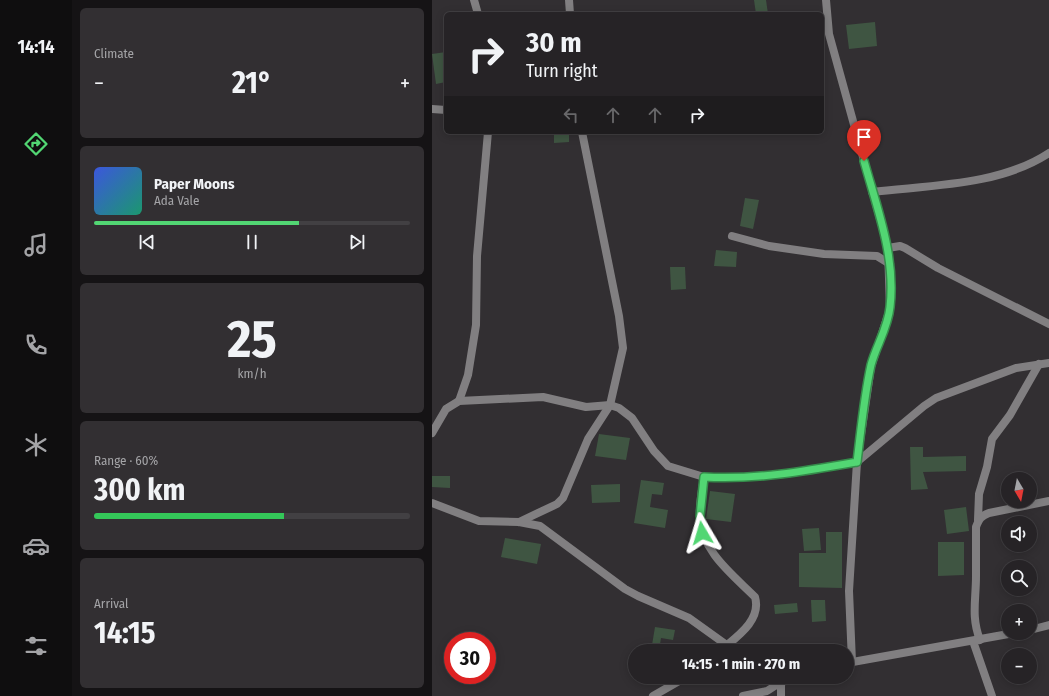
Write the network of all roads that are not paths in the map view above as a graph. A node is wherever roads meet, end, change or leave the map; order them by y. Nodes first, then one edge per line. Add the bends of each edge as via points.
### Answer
1 (474, 0) edge
2 (569, 0) edge
3 (826, 0) edge
4 (477, 12) edge
5 (570, 12) edge
6 (432, 109) edge
7 (444, 110) edge
8 (488, 134) edge
9 (582, 134) edge
10 (1049, 153) edge
11 (872, 192) junction
12 (732, 236) dead end
13 (888, 248) junction
14 (890, 264) junction
15 (1049, 324) edge
16 (1049, 363) edge
17 (1039, 364) junction
18 (459, 401) junction
19 (610, 405) junction
20 (432, 433) edge
21 (857, 462) junction
22 (704, 477) junction
23 (1049, 501) edge
24 (432, 503) edge
25 (978, 520) junction
26 (520, 522) junction
27 (1049, 626) edge
28 (1037, 629) edge
29 (1001, 636) edge
30 (976, 641) junction
31 (726, 644) edge
32 (728, 644) edge
33 (849, 644) edge
34 (854, 661) edge
35 (674, 684) edge
36 (779, 684) edge
37 (782, 684) edge
38 (653, 696) edge
39 (743, 696) edge
40 (781, 696) edge
41 (992, 696) edge

1 - 4 street
2 - 5 street
3 - 11 street via 829,34
6 - 7 street
8 - 18 street via 477,256 476,325 468,375
9 - 19 street via 622,336 623,348
10 - 11 street via 1020,168 982,178
11 - 13 street
12 - 14 street via 769,246 824,254 877,256
13 - 14 street
13 - 15 street via 905,248 938,268
14 - 21 street via 890,309 871,367
16 - 17 street
17 - 21 street via 1016,368 936,398
17 - 25 street via 1010,415 994,434 979,494
18 - 19 street via 533,396 586,407
18 - 20 street via 446,409
19 - 22 street via 632,418 654,451 668,466
19 - 26 street via 588,439 563,498 557,504
21 - 22 street via 785,474 732,478
21 - 33 street via 849,591
22 - 32 street via 700,516 702,533 712,552 756,602 753,616 743,632
23 - 25 street via 989,513
24 - 26 street via 479,521
25 - 30 street via 974,615
26 - 31 street via 547,530 625,589 689,618
27 - 28 street
29 - 30 street
30 - 34 street
30 - 41 street
35 - 38 street
36 - 39 street via 767,691
37 - 40 street

